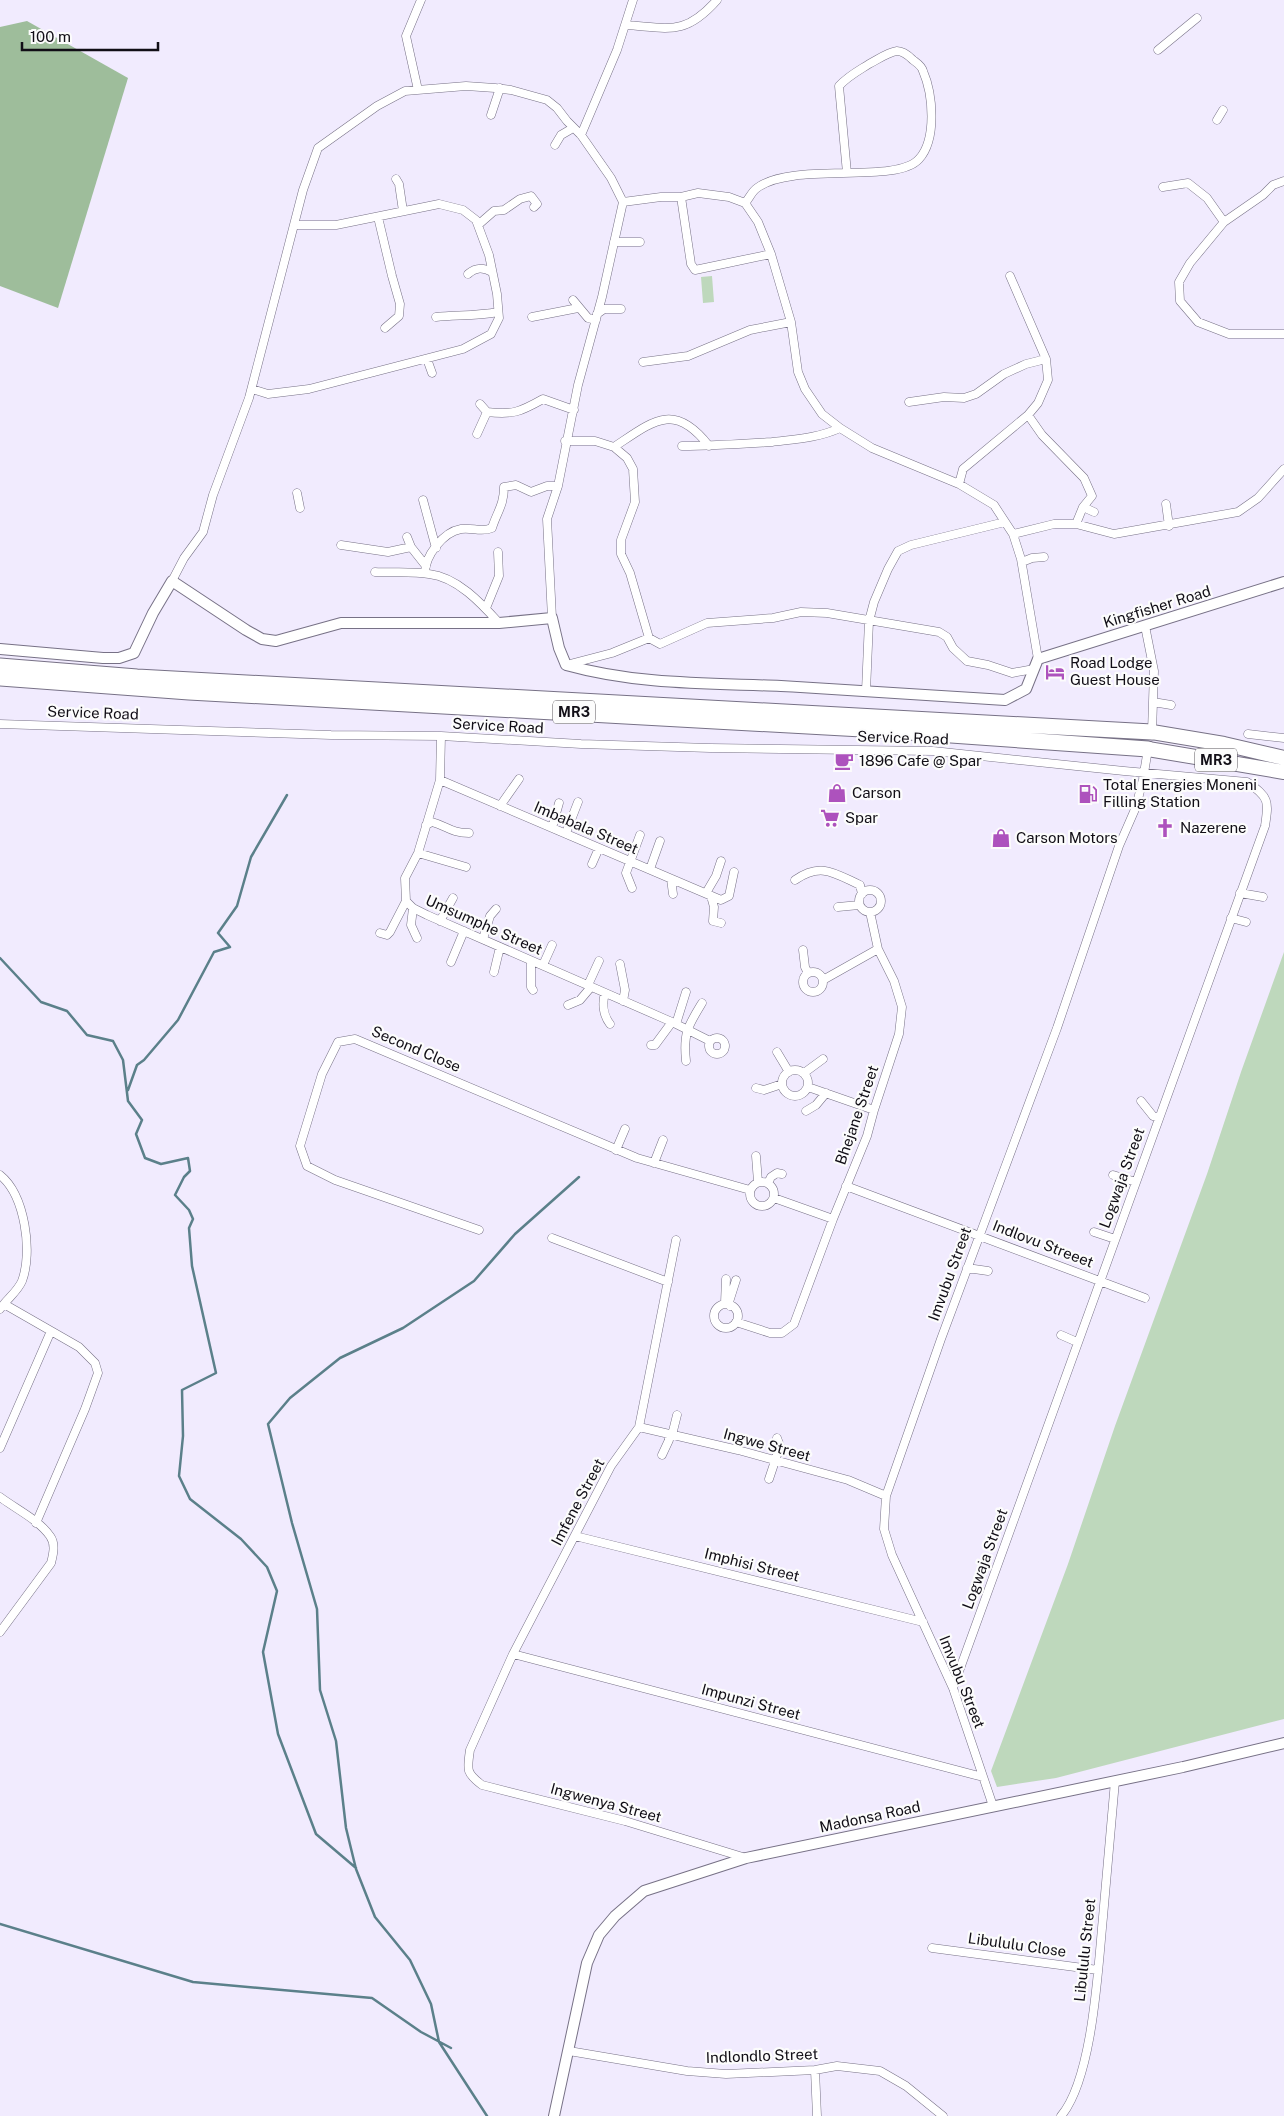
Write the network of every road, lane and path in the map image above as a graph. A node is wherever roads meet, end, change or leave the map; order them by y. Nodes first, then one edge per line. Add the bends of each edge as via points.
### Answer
1 (421, 0) edge
2 (633, 0) edge
3 (717, 0) edge
4 (1197, 18) dead end
5 (626, 25) junction
6 (1158, 50) dead end
7 (500, 88) junction
8 (418, 90) junction
9 (1223, 110) dead end
10 (491, 116) dead end
11 (1217, 120) dead end
12 (573, 128) junction
13 (581, 135) junction
14 (555, 145) dead end
15 (847, 173) junction
16 (396, 179) dead end
17 (1284, 181) edge
18 (1164, 187) dead end
19 (681, 197) junction
20 (623, 202) junction
21 (745, 203) junction
22 (534, 207) dead end
23 (403, 211) junction
24 (378, 217) junction
25 (1224, 222) junction
26 (294, 225) junction
27 (478, 225) junction
28 (614, 242) junction
29 (640, 242) dead end
30 (771, 254) junction
31 (492, 272) junction
32 (468, 274) dead end
33 (1010, 276) dead end
34 (573, 300) dead end
35 (490, 301) dead end
36 (578, 308) junction
37 (498, 309) junction
38 (621, 309) dead end
39 (436, 317) dead end
40 (532, 317) dead end
41 (597, 317) junction
42 (791, 322) junction
43 (384, 328) dead end
44 (1284, 334) edge
45 (427, 359) junction
46 (1046, 359) junction
47 (643, 362) dead end
48 (432, 373) dead end
49 (252, 389) junction
50 (909, 402) dead end
51 (480, 404) dead end
52 (574, 410) junction
53 (487, 412) junction
54 (1028, 415) junction
55 (840, 428) junction
56 (476, 434) dead end
57 (565, 441) junction
58 (682, 446) dead end
59 (709, 446) junction
60 (614, 447) junction
61 (1284, 469) edge
62 (959, 484) junction
63 (558, 486) junction
64 (297, 494) dead end
65 (424, 500) dead end
66 (1166, 504) dead end
67 (1083, 507) junction
68 (300, 508) dead end
69 (1094, 512) dead end
70 (1005, 522) junction
71 (1076, 524) junction
72 (1169, 526) junction
73 (1014, 534) junction
74 (407, 537) dead end
75 (341, 545) dead end
76 (411, 547) junction
77 (436, 548) junction
78 (498, 552) dead end
79 (1044, 557) dead end
80 (1022, 562) junction
81 (425, 569) junction
82 (374, 572) dead end
83 (172, 582) junction
84 (1284, 582) edge
85 (486, 608) junction
86 (552, 618) junction
87 (869, 621) junction
88 (499, 622) junction
89 (1145, 626) junction
90 (649, 638) junction
91 (0, 649) edge
92 (1038, 659) junction
93 (566, 664) junction
94 (0, 666) edge
95 (1034, 669) junction
96 (0, 678) edge
97 (866, 691) junction
98 (1153, 702) junction
99 (1171, 705) dead end
100 (0, 724) edge
101 (1152, 732) junction
102 (1248, 734) dead end
103 (440, 736) junction
104 (1284, 738) edge
105 (1148, 749) junction
106 (1284, 758) edge
107 (1144, 772) junction
108 (1284, 772) edge
109 (519, 779) dead end
110 (440, 780) junction
111 (578, 802) dead end
112 (559, 803) dead end
113 (500, 806) junction
114 (426, 825) junction
115 (552, 828) junction
116 (470, 833) dead end
117 (566, 833) junction
118 (640, 835) dead end
119 (660, 841) dead end
120 (599, 848) junction
121 (418, 853) junction
122 (721, 861) dead end
123 (629, 862) junction
124 (592, 864) dead end
125 (466, 867) dead end
126 (650, 870) junction
127 (734, 872) dead end
128 (671, 879) junction
129 (795, 880) dead end
130 (632, 888) dead end
131 (1240, 893) junction
132 (673, 894) dead end
133 (708, 894) junction
134 (862, 894) junction
135 (1263, 897) dead end
136 (453, 898) dead end
137 (406, 901) junction
138 (859, 905) junction
139 (412, 908) junction
140 (838, 908) dead end
141 (496, 909) dead end
142 (870, 912) junction
143 (1231, 918) junction
144 (440, 921) junction
145 (1246, 922) dead end
146 (720, 923) dead end
147 (464, 931) junction
148 (380, 933) dead end
149 (417, 938) dead end
150 (482, 939) junction
151 (552, 945) dead end
152 (500, 947) junction
153 (878, 949) junction
154 (803, 950) dead end
155 (599, 960) dead end
156 (532, 961) junction
157 (451, 962) dead end
158 (620, 964) dead end
159 (543, 965) junction
160 (494, 972) dead end
161 (808, 974) junction
162 (823, 980) junction
163 (590, 986) junction
164 (533, 990) dead end
165 (605, 992) junction
166 (686, 992) dead end
167 (623, 1001) junction
168 (702, 1003) dead end
169 (568, 1006) dead end
170 (674, 1023) junction
171 (610, 1024) dead end
172 (686, 1029) junction
173 (710, 1041) dead end
174 (651, 1045) dead end
175 (777, 1052) dead end
176 (823, 1059) dead end
177 (686, 1061) dead end
178 (789, 1072) junction
179 (804, 1073) junction
180 (782, 1084) junction
181 (808, 1087) junction
182 (756, 1088) dead end
183 (826, 1093) junction
184 (1141, 1101) dead end
185 (874, 1110) junction
186 (806, 1112) dead end
187 (1159, 1118) junction
188 (625, 1129) dead end
189 (663, 1140) dead end
190 (616, 1150) junction
191 (756, 1156) dead end
192 (654, 1163) junction
193 (782, 1174) dead end
194 (0, 1175) edge
195 (1113, 1175) dead end
196 (758, 1182) junction
197 (1136, 1182) junction
198 (768, 1183) junction
199 (846, 1186) junction
200 (750, 1190) junction
201 (774, 1198) junction
202 (833, 1219) junction
203 (479, 1230) dead end
204 (1094, 1232) dead end
205 (980, 1235) junction
206 (552, 1238) dead end
207 (1115, 1239) junction
208 (676, 1240) dead end
209 (967, 1268) junction
210 (988, 1271) dead end
211 (726, 1279) dead end
212 (736, 1280) dead end
213 (1100, 1281) junction
214 (668, 1282) junction
215 (1145, 1298) dead end
216 (728, 1305) junction
217 (2, 1307) edge
218 (736, 1322) junction
219 (51, 1331) junction
220 (1061, 1335) dead end
221 (1077, 1342) junction
222 (677, 1415) dead end
223 (639, 1427) junction
224 (670, 1434) junction
225 (777, 1438) dead end
226 (0, 1448) edge
227 (662, 1455) dead end
228 (775, 1462) junction
229 (769, 1479) dead end
230 (886, 1496) junction
231 (0, 1497) edge
232 (36, 1523) junction
233 (575, 1536) junction
234 (923, 1622) junction
235 (0, 1632) edge
236 (513, 1654) junction
237 (953, 1688) junction
238 (1284, 1743) edge
239 (467, 1767) joint
240 (983, 1777) junction
241 (1116, 1781) junction
242 (994, 1806) junction
243 (746, 1858) junction
244 (932, 1948) dead end
245 (1098, 1970) junction
246 (569, 2051) junction
247 (815, 2070) junction
248 (554, 2116) edge
249 (818, 2116) edge
250 (943, 2116) edge
251 (1061, 2116) edge

1 - 8 street via 406,36
2 - 5 street
3 - 5 street via 691,24 672,29
4 - 6 street
5 - 13 street
7 - 8 street via 466,86
7 - 10 street
7 - 12 street via 547,100
8 - 26 street via 405,92 377,106 318,148
9 - 11 street
12 - 13 street
12 - 14 street
13 - 20 street via 612,178
15 - 15 street via 839,86 847,77 884,56 898,51 907,54 923,69 930,95 928,143 919,160 900,170
15 - 21 street via 779,178 756,188
16 - 23 street
17 - 25 street via 1273,185
18 - 25 street via 1188,183 1207,198
19 - 20 street
19 - 21 street via 698,193 729,197
19 - 30 street via 691,264 695,270
20 - 28 street
21 - 30 street via 758,222
22 - 27 street via 537,204 531,196 520,199 504,210 494,211
23 - 24 street
23 - 27 street via 439,204 463,210
24 - 26 street via 336,225
24 - 43 street via 400,304 399,316
25 - 44 street via 1178,282 1180,301 1198,322 1229,334
26 - 49 street
27 - 31 street
28 - 29 street
28 - 41 street
30 - 42 street
31 - 32 street via 485,267 473,269
31 - 37 street
33 - 46 street
34 - 36 street
35 - 37 street
36 - 40 street via 566,314
36 - 41 street via 588,318
37 - 39 street via 476,316
37 - 45 street via 491,334 463,350
38 - 41 street via 604,309
41 - 52 street
42 - 47 street via 750,330 688,356
42 - 55 street via 798,372 804,390 822,414
45 - 48 street
45 - 49 street via 309,389 268,394
46 - 50 street via 1004,374 976,394 964,398
46 - 54 street via 1048,380 1038,403
49 - 83 street via 203,532
51 - 53 street
52 - 53 street via 543,399 507,414
52 - 57 street
53 - 56 street
54 - 62 street via 963,468
54 - 67 street via 1042,435 1084,478 1092,496
55 - 59 street via 824,436 795,440
55 - 62 street via 872,448
57 - 60 street via 594,441
57 - 63 street
58 - 59 street
59 - 60 street via 692,426 664,418
60 - 90 street via 627,458 633,469 635,502 621,540 621,554
61 - 72 street via 1258,498 1238,512
62 - 70 street via 994,505
63 - 77 street via 531,492 516,486 504,487 502,508 492,528 484,531 459,529 449,534
63 - 86 street via 547,519
64 - 68 street
65 - 77 street
66 - 72 street
67 - 69 street
67 - 71 street
70 - 73 street
70 - 87 street via 910,545 898,551
71 - 72 street via 1114,534
71 - 73 street via 1054,524
73 - 80 street
74 - 76 street
75 - 76 street via 388,552
76 - 81 street
77 - 81 street
78 - 85 street via 499,576
79 - 80 street
80 - 92 street
81 - 82 street
81 - 85 street via 453,582
83 - 88 street via 246,630 262,639 276,641 341,623
83 - 91 street via 134,653 119,658 103,658
84 - 89 street, Kingfisher Road
85 - 88 street
86 - 88 street
86 - 93 street
87 - 90 street via 801,612 773,618 707,623 660,644
87 - 95 street via 938,632 967,661 988,664 1012,674
87 - 97 street
89 - 92 street, Kingfisher Road
89 - 98 street via 1154,671
90 - 93 street via 612,653
92 - 95 street
93 - 97 street via 597,674 700,685
94 - 101 highway, MR3 via 147,678
95 - 97 street via 1026,689 1005,700
96 - 105 highway, MR3
98 - 99 street
98 - 101 street
100 - 103 street, Service Road
101 - 106 highway, MR3
102 - 104 street
103 - 107 street, Service Road via 700,748 933,750
103 - 110 street, Umsumphe Street
105 - 107 street, Imvubu Street
105 - 108 highway, MR3
107 - 131 street, Logwaja Street via 1247,782 1261,791 1268,805 1265,826
107 - 205 street, Imvubu Street via 1136,806
109 - 113 street
110 - 113 street, Imbabala Street
110 - 114 street, Umsumphe Street
111 - 117 street
112 - 115 street
113 - 115 street, Imbabala Street
114 - 116 street via 432,822 448,830
114 - 121 street, Umsumphe Street
115 - 117 street, Imbabala Street
117 - 120 street, Imbabala Street
118 - 123 street
119 - 126 street
120 - 123 street, Imbabala Street
120 - 124 street
121 - 125 street
121 - 137 street, Umsumphe Street via 405,878
122 - 133 street
123 - 126 street, Imbabala Street
123 - 130 street via 626,873
126 - 128 street, Imbabala Street
127 - 133 street, Imbabala Street via 729,896 721,900
128 - 132 street
128 - 133 street, Imbabala Street
129 - 134 street via 808,871 825,869 860,885
131 - 135 street
131 - 143 street, Logwaja Street
133 - 146 street via 714,907 713,921
134 - 138 street
134 - 142 street via 870,890 879,896 880,906
136 - 144 street
137 - 139 street, Umsumphe Street
137 - 148 street via 390,932 387,935
138 - 140 street
138 - 142 street
139 - 144 street, Umsumphe Street
139 - 149 street via 411,925
141 - 150 street
142 - 153 street, Bhejane Street
143 - 145 street
143 - 187 street, Logwaja Street
144 - 147 street, Umsumphe Street
147 - 150 street, Umsumphe Street
147 - 157 street
150 - 152 street, Umsumphe Street
151 - 159 street
152 - 156 street, Umsumphe Street
152 - 160 street
153 - 162 street
153 - 185 street, Bhejane Street via 894,981 902,1007 899,1034
154 - 161 street
155 - 163 street
156 - 159 street, Umsumphe Street
156 - 164 street
158 - 167 street via 625,990
159 - 163 street, Umsumphe Street
161 - 162 street via 817,972
161 - 162 street via 803,984 809,991 818,991
163 - 165 street, Umsumphe Street
163 - 169 street via 580,1000
165 - 167 street, Umsumphe Street
165 - 171 street via 602,1002
166 - 170 street
167 - 170 street, Umsumphe Street
168 - 172 street
170 - 172 street, Umsumphe Street
170 - 174 street via 655,1045
172 - 173 street, Umsumphe Street
172 - 177 street
175 - 178 street
176 - 179 street
178 - 179 street
178 - 180 street
179 - 181 street
180 - 181 street via 786,1092 794,1096 802,1094
180 - 182 street via 764,1090
181 - 183 street
183 - 185 street
183 - 186 street
184 - 187 street via 1152,1116
185 - 199 street, Bhejane Street via 868,1136
187 - 197 street, Logwaja Street
188 - 190 street
189 - 192 street
190 - 192 street, Second Close
190 - 203 street, Second Close via 356,1038 338,1042 322,1074 300,1146 307,1166 335,1180
191 - 196 street
192 - 200 street, Second Close
193 - 198 street via 777,1173
194 - 217 street via 18,1199 26,1260 22,1283
195 - 197 street
196 - 198 street
196 - 200 street
197 - 207 street, Logwaja Street
198 - 201 street via 774,1190
199 - 202 street, Bhejane Street
199 - 205 street, Indlovu Streeet
200 - 201 street via 750,1198 758,1206 766,1206
201 - 202 street
202 - 218 street, Bhejane Street via 794,1324 782,1333 770,1333
204 - 207 street
205 - 209 street, Imvubu Street
205 - 213 street, Indlovu Streeet
206 - 214 street
207 - 213 street, Logwaja Street
208 - 214 street, Imfene Street
209 - 210 street
209 - 230 street, Imvubu Street
211 - 216 street
212 - 216 street
213 - 215 street, Indlovu Streeet
213 - 221 street, Logwaja Street
214 - 223 street, Imfene Street
216 - 218 street via 737,1314
216 - 218 street via 716,1310 714,1318 717,1324 727,1328
217 - 219 street
219 - 226 street
219 - 232 street via 79,1347 95,1363 98,1373
220 - 221 street
221 - 237 street, Logwaja Street
222 - 224 street
223 - 224 street, Ingwe Street
223 - 233 street, Imfene Street via 611,1466
224 - 227 street
224 - 228 street, Ingwe Street
225 - 228 street via 780,1446
228 - 229 street
228 - 230 street, Ingwe Street via 848,1480
230 - 234 street, Imvubu Street via 884,1529 892,1555
231 - 232 street
232 - 235 street via 51,1538 54,1553
233 - 234 street, Imphisi Street
233 - 236 street, Imfene Street
234 - 237 street, Imvubu Street
236 - 239 street, Imfene Street via 470,1750
236 - 240 street, Impunzi Street
237 - 240 street, Imvubu Street
238 - 241 street, Madonsa Road
239 - 243 street, Ingwenya Street via 470,1776 482,1785 625,1821
240 - 242 street, Imvubu Street
241 - 242 street, Madonsa Road
241 - 245 street, Libululu Street
242 - 243 street, Madonsa Road
243 - 246 street, Madonsa Road via 644,1891 615,1916 599,1935 587,1962
244 - 245 street, Libululu Close
245 - 251 street, Libululu Street via 1086,2055 1074,2096
246 - 247 street, Indlondlo Street via 687,2071 726,2074
246 - 248 street, Madonsa Road
247 - 249 street
247 - 250 street, Indlondlo Street via 837,2066 880,2071 906,2086

